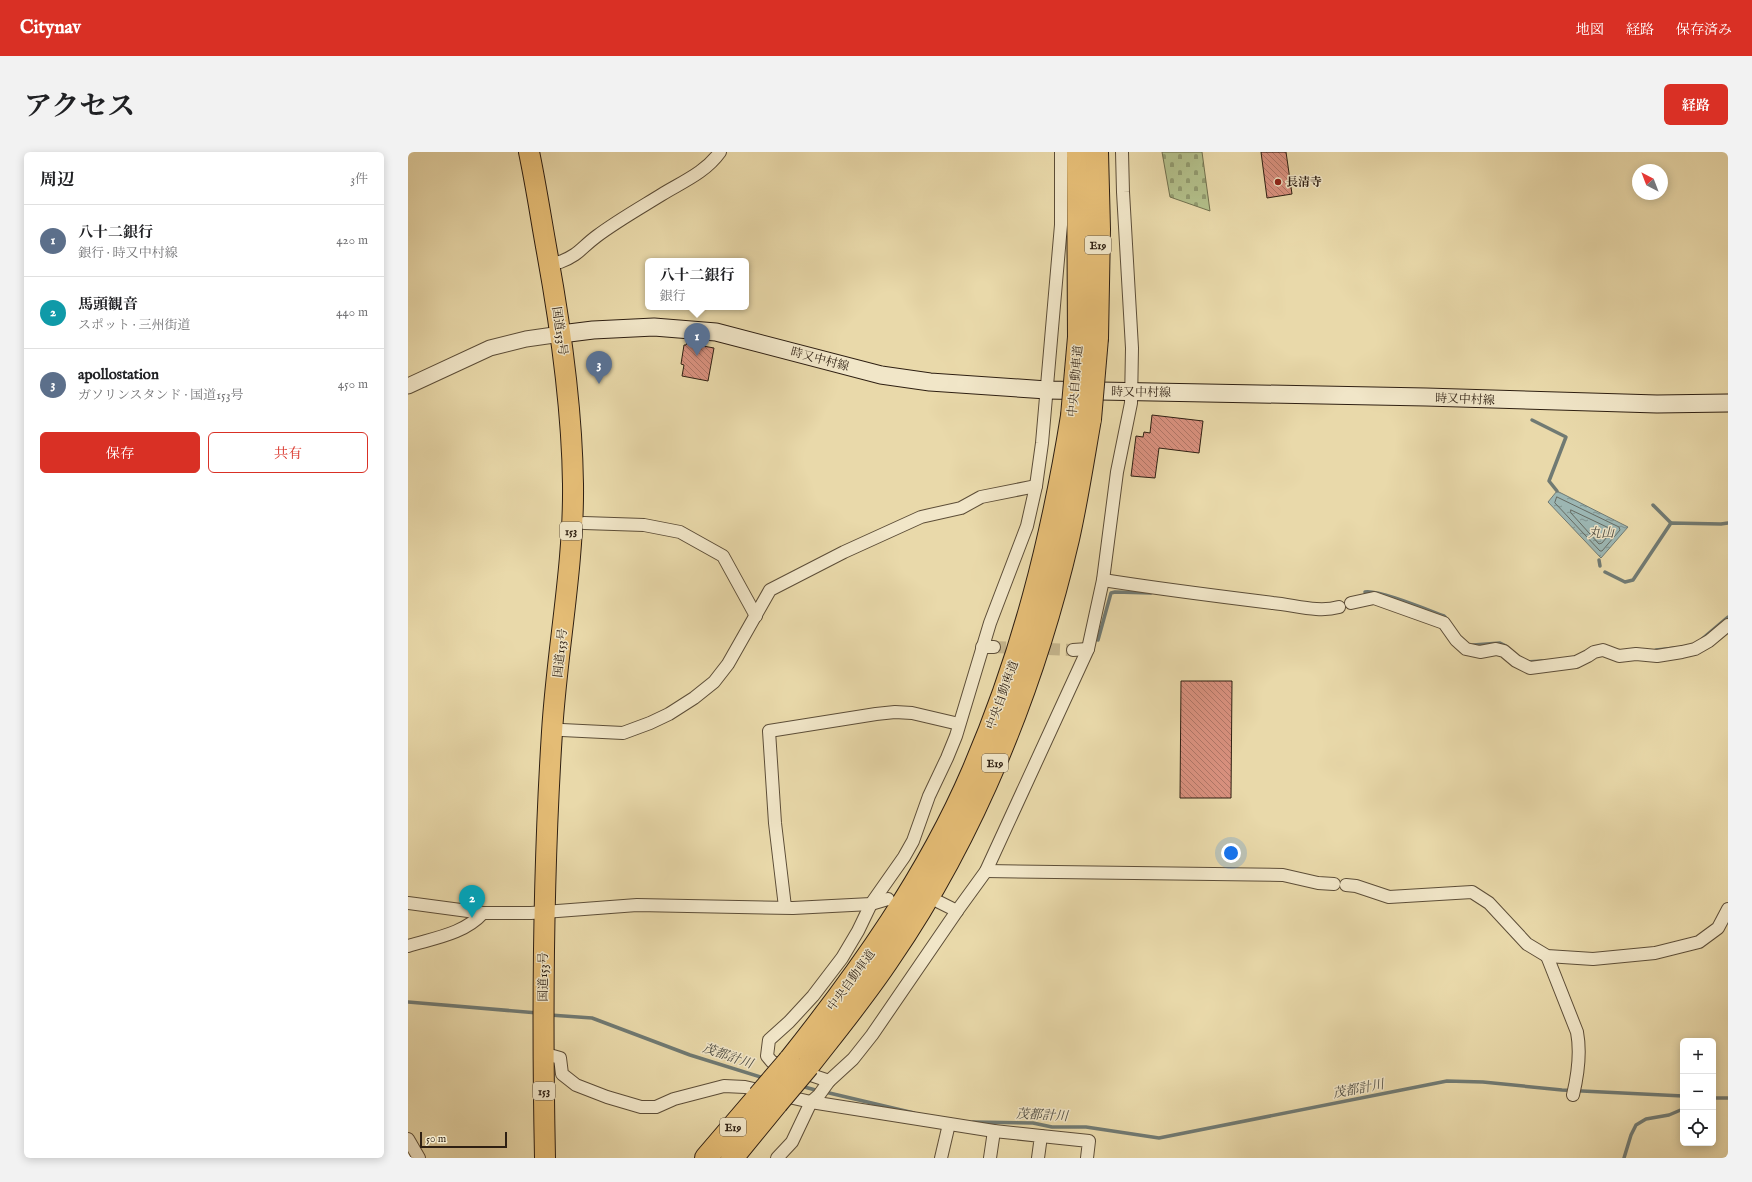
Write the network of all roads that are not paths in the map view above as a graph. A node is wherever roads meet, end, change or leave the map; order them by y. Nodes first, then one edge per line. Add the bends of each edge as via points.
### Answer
1 (529, 152) edge
2 (720, 152) edge
3 (1061, 152) edge
4 (1078, 152) edge
5 (1098, 152) edge
6 (1122, 152) edge
7 (560, 262) dead end
8 (561, 334) junction
9 (1088, 338) junction
10 (408, 386) edge
11 (1047, 390) junction
12 (1132, 392) junction
13 (1728, 404) edge
14 (1036, 486) junction
15 (584, 523) dead end
16 (1103, 580) junction
17 (1351, 603) dead end
18 (1340, 607) dead end
19 (756, 616) junction
20 (1728, 624) edge
21 (982, 647) junction
22 (994, 647) tunnel mouth
23 (1088, 649) junction
24 (1073, 650) tunnel mouth
25 (959, 724) junction
26 (562, 730) dead end
27 (986, 871) junction
28 (888, 899) dead end
29 (939, 902) dead end
30 (408, 904) edge
31 (871, 904) junction
32 (785, 907) junction
33 (1728, 909) edge
34 (957, 910) junction
35 (544, 912) junction
36 (483, 913) junction
37 (408, 946) edge
38 (1547, 956) junction
39 (553, 1056) dead end
40 (1574, 1090) dead end
41 (821, 1091) junction
42 (768, 1100) junction
43 (949, 1124) junction
44 (994, 1131) junction
45 (1041, 1136) junction
46 (408, 1139) edge
47 (419, 1158) edge
48 (545, 1158) edge
49 (706, 1158) edge
50 (732, 1158) edge
51 (777, 1158) edge
52 (941, 1158) edge
53 (990, 1158) edge
54 (1038, 1158) edge
55 (1087, 1158) edge

1 - 8 highway, 国道153号 / 153
2 - 7 street via 680,186 596,236 573,257
3 - 11 street via 1060,225
4 - 9 highway, 中央自動車道 / E19
5 - 9 highway, 中央自動車道 / E19
6 - 12 street
8 - 10 street via 490,348
8 - 11 main road, 時又中村線 via 654,327 716,332 881,375 930,382
8 - 35 highway, 国道153号 / 153 via 572,445 572,523 552,730
9 - 42 highway, 中央自動車道 / E19, bridge via 1068,538 1037,651 988,779 950,857 891,957 847,1016 798,1063
11 - 12 main road, 時又中村線
11 - 14 street
12 - 13 main road, 時又中村線
12 - 16 street via 1117,472
14 - 19 street via 981,497 961,508 921,517 844,552 770,590
14 - 21 street via 1027,526
15 - 19 street via 644,525 680,532 723,556
16 - 18 street via 1309,609
16 - 23 street
17 - 20 street via 1374,598 1444,623 1466,649 1480,652 1496,649 1504,651 1530,668 1576,662 1594,652 1604,650 1619,656 1657,656 1682,652 1709,642
19 - 26 street via 728,664 714,682 669,714 623,733
21 - 22 street
21 - 25 street
23 - 24 street
23 - 27 street
25 - 31 street via 913,841
25 - 32 street via 912,713 895,712 769,731 775,823
27 - 34 street
27 - 38 street via 1283,875 1318,883 1356,886 1389,897 1472,892 1489,903 1527,944
28 - 31 street
29 - 34 street
30 - 36 street
31 - 32 street
31 - 41 street via 842,958 813,996 769,1040 767,1056 772,1062
32 - 35 street via 637,905
33 - 38 street via 1718,928 1699,942 1655,953 1593,959
34 - 41 street via 872,1035 853,1059
35 - 36 street
35 - 48 highway, 国道153号 / 153 via 542,1025
36 - 37 street via 464,928
38 - 40 street via 1580,1044
39 - 41 street via 560,1058 562,1074 576,1085 607,1098 642,1107 656,1107 674,1098 724,1086
41 - 43 street
41 - 51 street via 792,1142
42 - 49 highway, 中央自動車道 / E19
42 - 50 highway, 中央自動車道 / E19
43 - 44 street
43 - 52 street
44 - 45 street
44 - 53 street
45 - 54 street
45 - 55 street via 1089,1141
46 - 47 street

